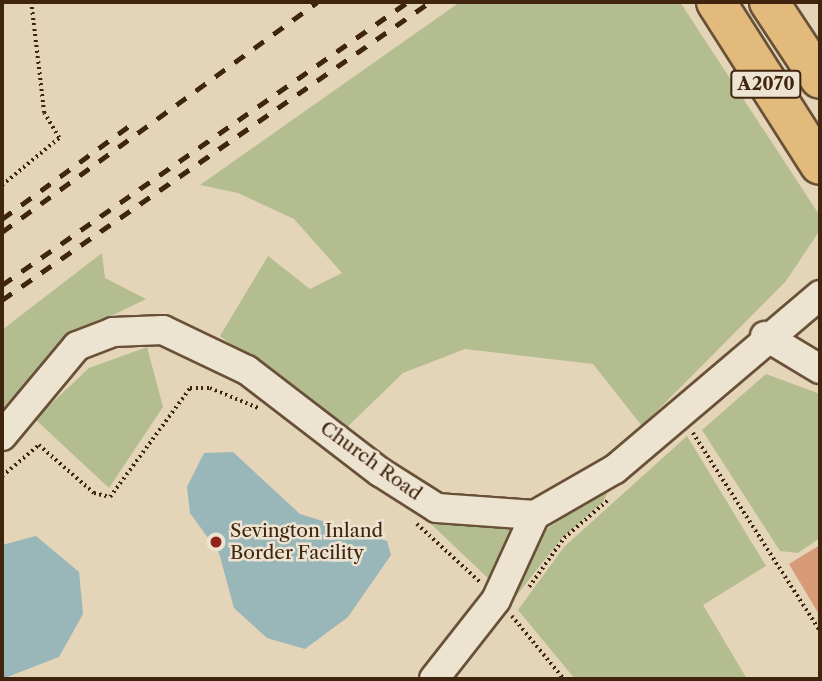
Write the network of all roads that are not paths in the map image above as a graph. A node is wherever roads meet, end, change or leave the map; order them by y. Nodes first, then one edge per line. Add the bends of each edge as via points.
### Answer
1 (716, 2) edge
2 (769, 2) edge
3 (820, 79) edge
4 (820, 165) edge
5 (819, 294) edge
6 (765, 336) junction
7 (820, 369) edge
8 (2, 436) edge
9 (535, 515) junction
10 (472, 636) junction
11 (434, 679) edge
12 (465, 679) edge

1 - 4 highway, A2070
2 - 3 highway, A2070
5 - 6 street
6 - 7 street
6 - 9 street via 615,469
8 - 9 street, Church Road via 77,346 113,332 163,330 247,370 380,472 437,508
9 - 10 street via 507,605
10 - 11 street
10 - 12 street

